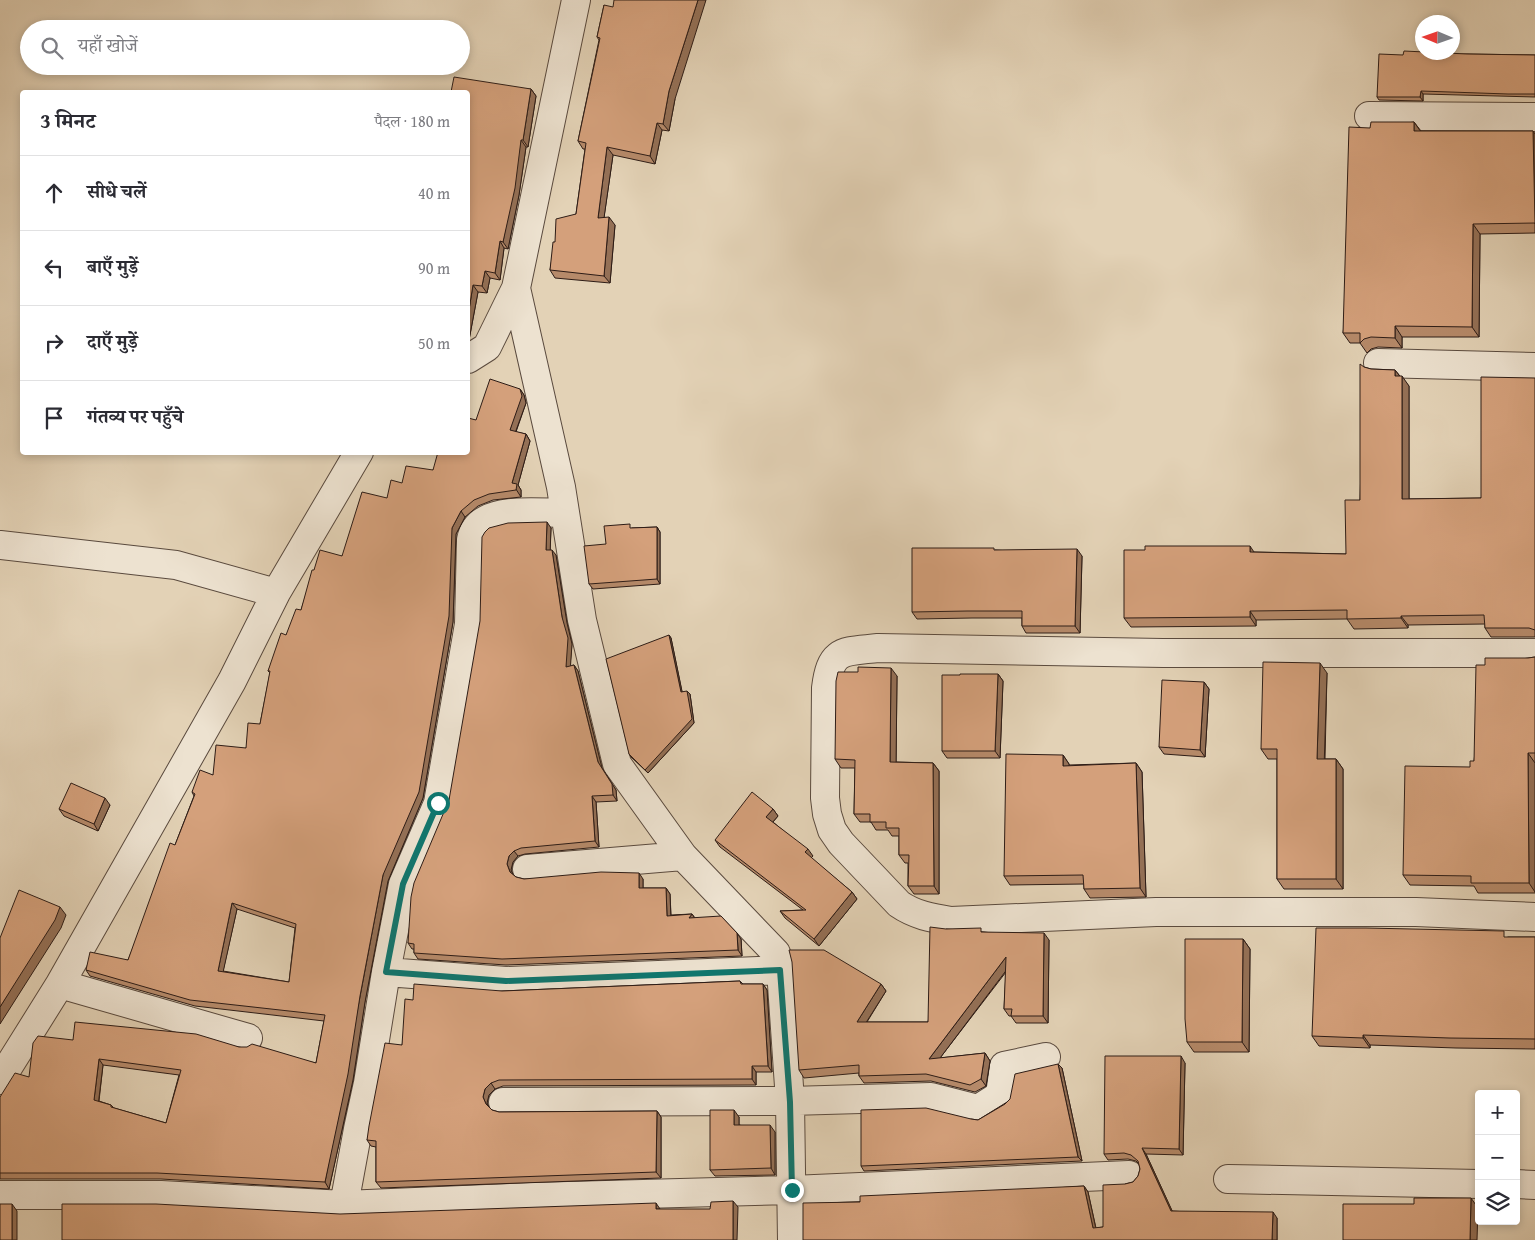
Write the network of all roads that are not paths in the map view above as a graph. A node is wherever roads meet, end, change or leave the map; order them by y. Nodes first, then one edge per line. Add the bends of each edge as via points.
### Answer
1 (576, 0) edge
2 (1369, 116) dead end
3 (1535, 116) edge
4 (516, 288) junction
5 (470, 357) edge
6 (1378, 363) dead end
7 (1535, 367) edge
8 (357, 455) edge
9 (564, 513) junction
10 (0, 545) edge
11 (276, 593) junction
12 (1535, 653) edge
13 (683, 856) junction
14 (527, 869) dead end
15 (1535, 917) edge
16 (780, 970) junction
17 (386, 972) junction
18 (60, 984) junction
19 (248, 1038) dead end
20 (1046, 1057) dead end
21 (0, 1080) edge
22 (503, 1102) dead end
23 (790, 1102) junction
24 (1129, 1175) dead end
25 (1228, 1179) dead end
26 (1475, 1184) edge
27 (1520, 1184) edge
28 (1535, 1185) edge
29 (792, 1190) junction
30 (0, 1195) edge
31 (344, 1205) junction
32 (792, 1240) edge

1 - 4 street
2 - 3 street
4 - 5 street via 487,347
4 - 9 street
6 - 7 street
8 - 11 street
9 - 13 street via 582,620 617,764
9 - 17 street via 498,514 472,532 469,624 438,803 403,884
10 - 11 street via 176,565
11 - 18 street via 232,681
12 - 15 street via 1164,653 878,648 845,652 834,658 828,671 825,789 827,814 841,843 899,904 929,918 950,921 1156,912 1416,912
13 - 14 street
13 - 16 street via 776,952
16 - 17 street via 506,981
16 - 23 street
17 - 31 street
18 - 19 street
18 - 21 street
20 - 23 street via 1004,1066 1000,1095 978,1109 931,1097
22 - 23 street
23 - 29 street
24 - 29 street
25 - 26 street
27 - 28 street
29 - 31 street
29 - 32 street
30 - 31 street via 161,1195

